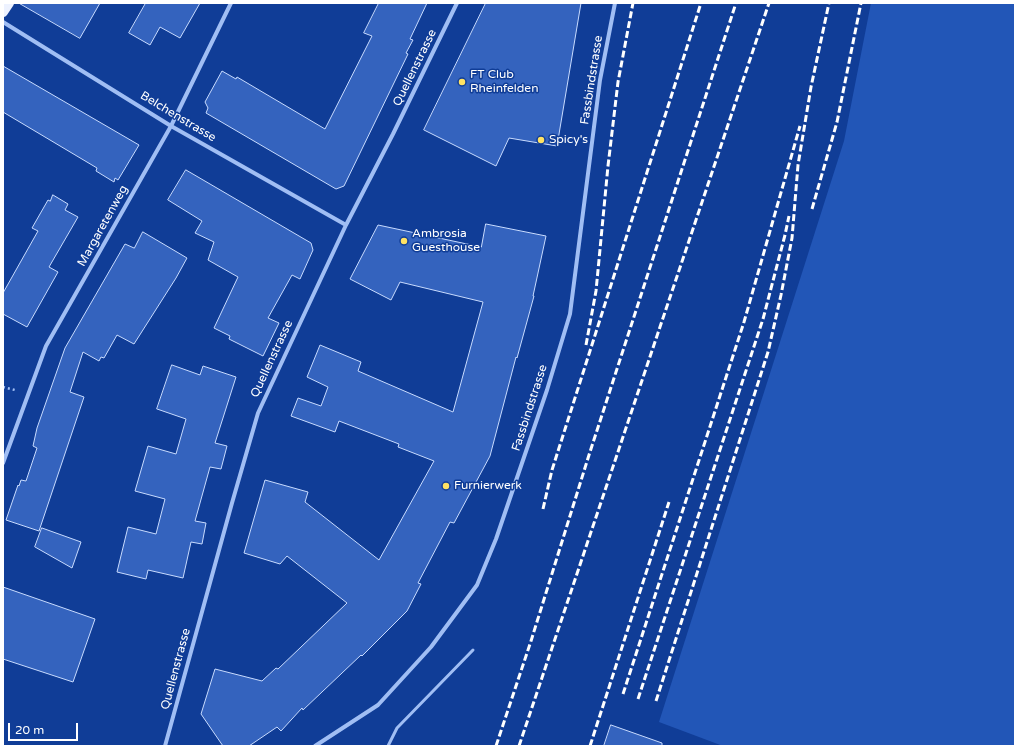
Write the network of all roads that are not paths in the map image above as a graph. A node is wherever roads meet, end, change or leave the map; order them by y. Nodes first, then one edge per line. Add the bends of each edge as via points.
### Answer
1 (9, 3) edge
2 (231, 3) edge
3 (458, 3) edge
4 (615, 3) edge
5 (3, 12) edge
6 (3, 22) edge
7 (171, 126) junction
8 (346, 225) junction
9 (3, 463) edge
10 (473, 650) dead end
11 (166, 746) edge
12 (315, 746) edge
13 (388, 746) edge

1 - 5 main road
2 - 7 street, Margaretenweg
3 - 8 street, Quellenstrasse
4 - 12 street, Fassbindstrasse via 600,80 570,314 496,539 477,585 431,647 378,705
6 - 7 street, Belchenstrasse
7 - 8 street, Belchenstrasse
7 - 9 street, Margaretenweg via 46,346
8 - 11 street, Quellenstrasse via 258,412
10 - 13 lane via 397,728

